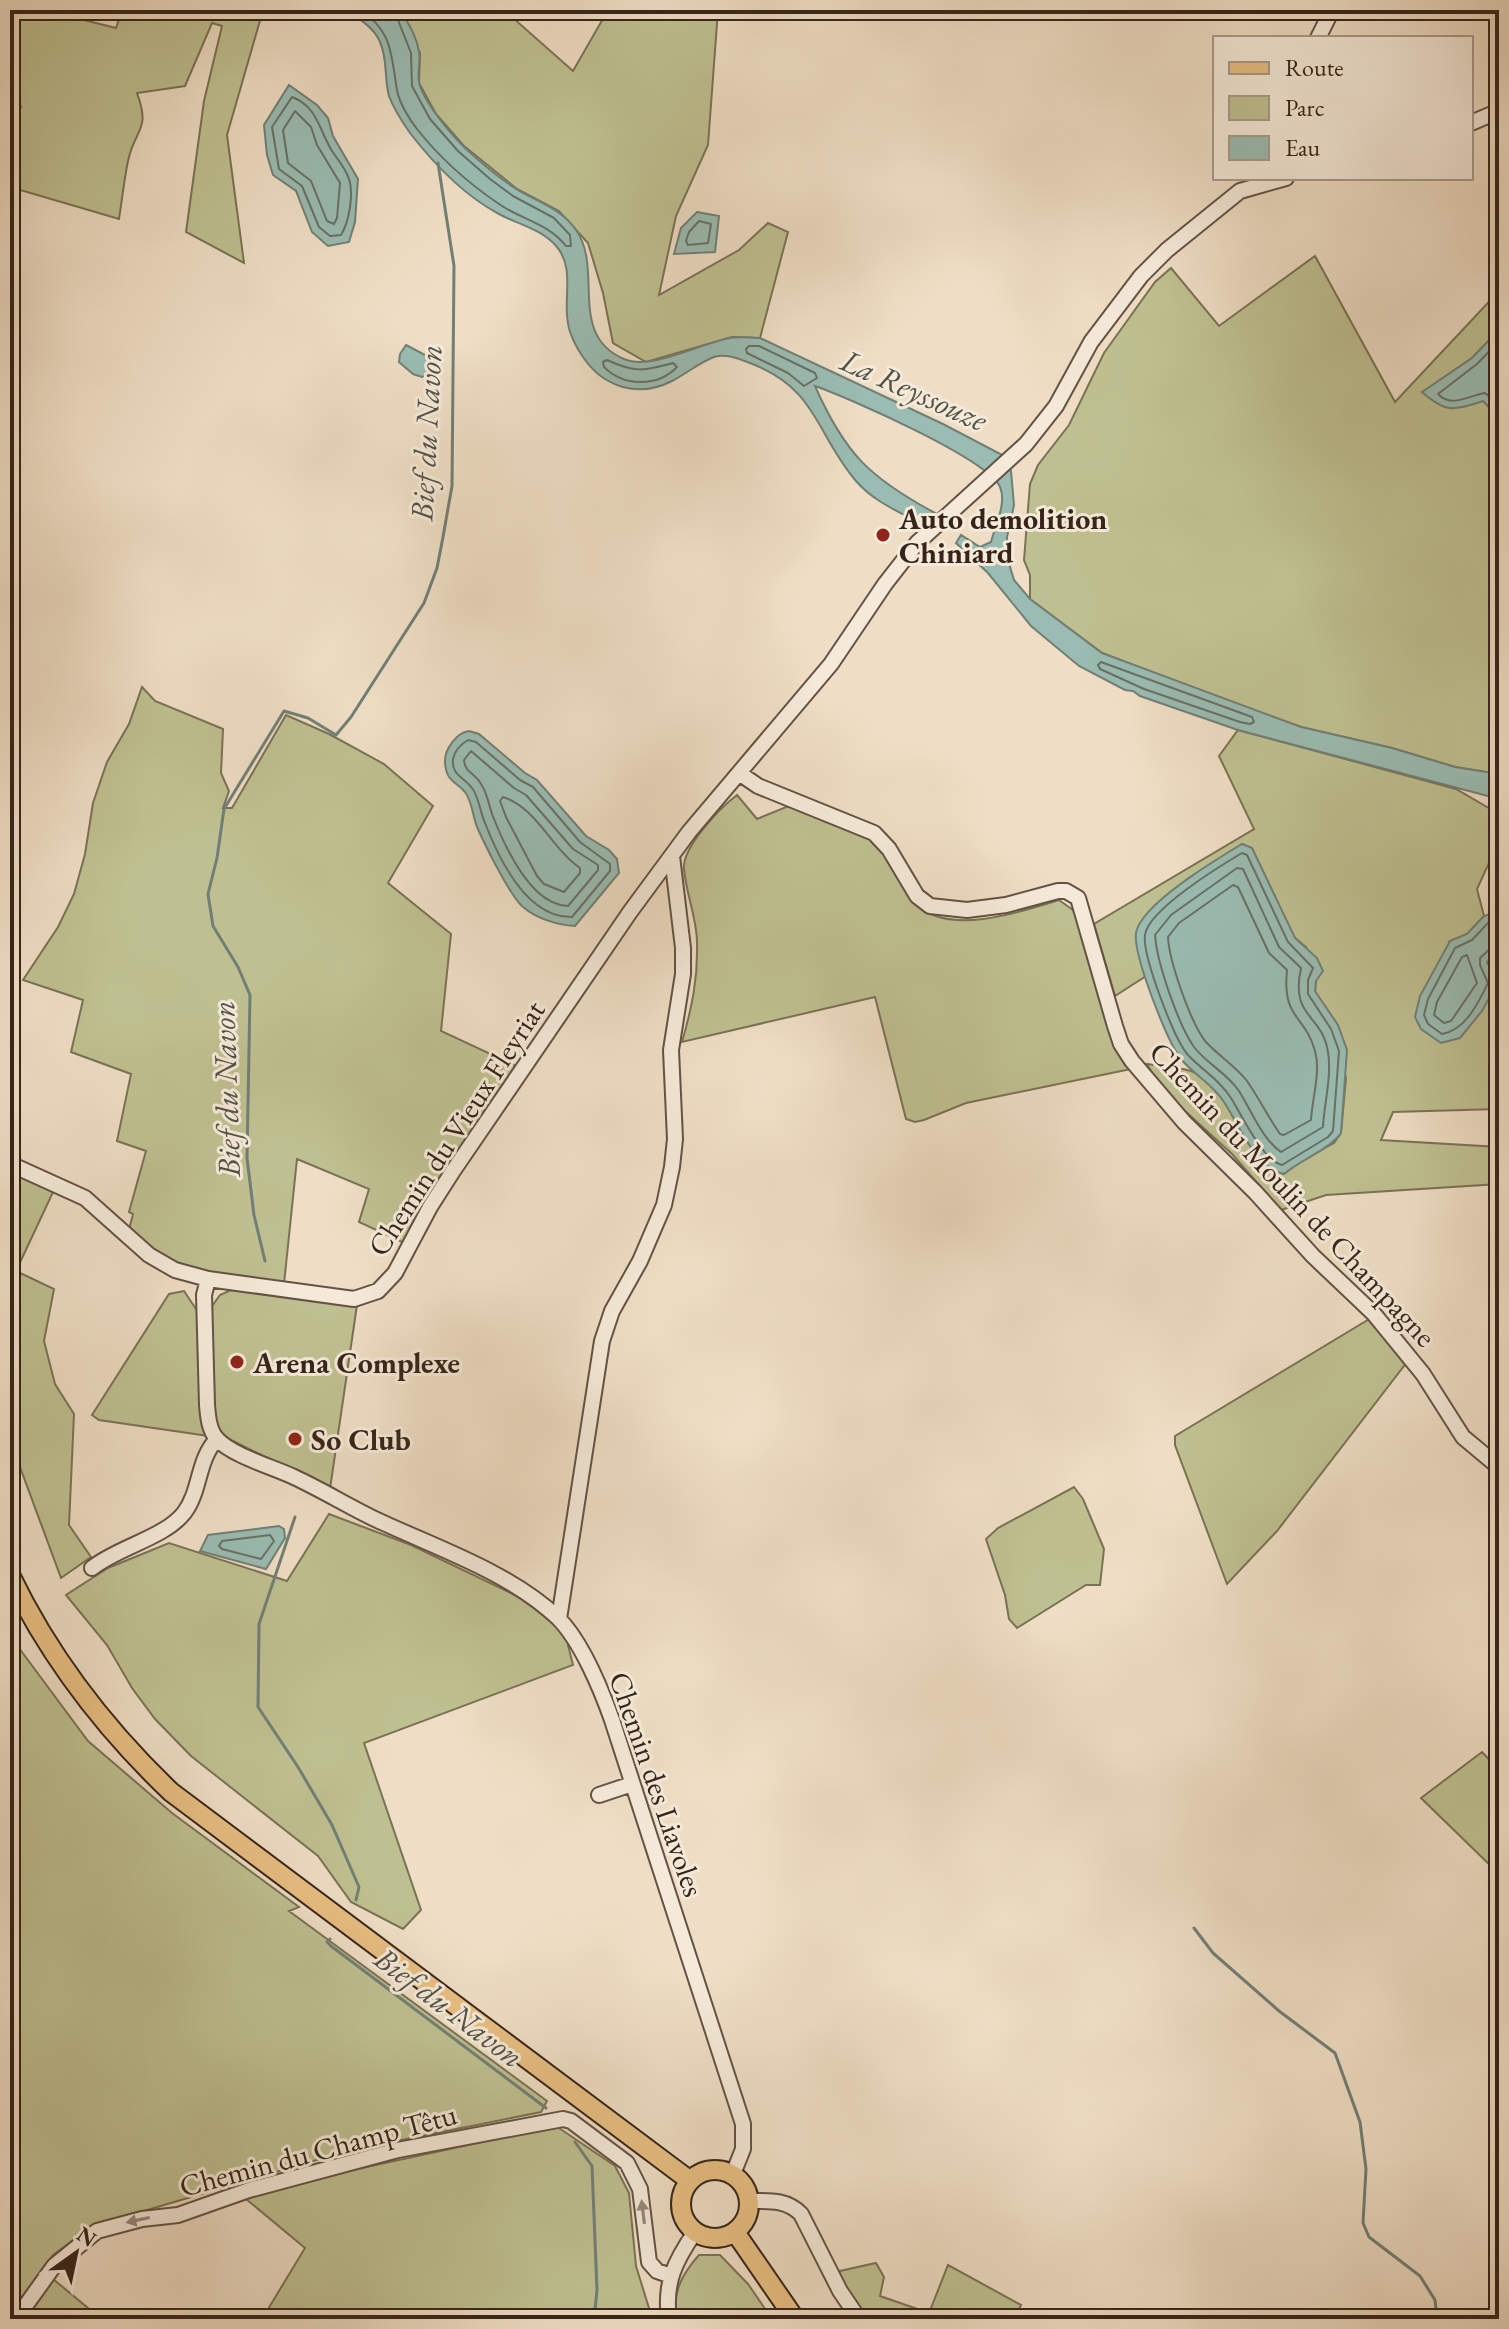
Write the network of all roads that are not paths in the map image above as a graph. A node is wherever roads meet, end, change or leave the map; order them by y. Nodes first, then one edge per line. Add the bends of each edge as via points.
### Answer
1 (1332, 10) edge
2 (1319, 36) edge
3 (1499, 111) edge
4 (1473, 122) edge
5 (1272, 180) edge
6 (1244, 184) edge
7 (739, 773) junction
8 (672, 856) junction
9 (10, 1164) edge
10 (208, 1279) junction
11 (217, 1439) junction
12 (1499, 1467) edge
13 (92, 1568) dead end
14 (10, 1575) edge
15 (559, 1619) junction
16 (632, 1784) junction
17 (599, 1795) dead end
18 (733, 2174) junction
19 (689, 2180) junction
20 (749, 2201) junction
21 (695, 2232) junction
22 (735, 2232) junction
23 (671, 2276) junction
24 (10, 2318) edge
25 (669, 2319) edge
26 (795, 2319) edge
27 (859, 2319) edge

1 - 2 street
3 - 4 street
5 - 6 street
6 - 7 street, Chemin du Vieux Fleyriat via 1141,276 1091,342 1056,406 1011,461 917,543 831,664
7 - 8 street, Chemin du Vieux Fleyriat
7 - 12 street, Chemin du Moulin de Champagne via 758,786 874,833 917,896 930,906 993,907 1058,891 1078,898 1115,1026 1132,1061 1184,1122 1374,1314 1423,1374 1463,1437
8 - 10 street, Chemin du Vieux Fleyriat via 453,1171 387,1283 354,1299
8 - 15 street via 683,961 671,1050 672,1167 664,1205 602,1341
9 - 10 street, Chemin du Vieux Fleyriat via 85,1198 162,1263
10 - 11 street via 207,1405
11 - 13 street via 207,1451 183,1514
11 - 15 street, Chemin des Liavoles via 500,1578
14 - 19 main road via 75,1686 171,1792
15 - 16 street, Chemin des Liavoles via 603,1694
16 - 17 street
16 - 18 street, Chemin des Liavoles via 743,2124 743,2149
18 - 19 main road via 710,2170
18 - 20 main road
19 - 21 main road via 681,2213
20 - 22 main road via 748,2213
20 - 27 street via 778,2201 801,2214
21 - 22 main road via 715,2239
21 - 23 street
22 - 26 main road
23 -> 24 street, Chemin du Champ Têtu via 649,2262 640,2189 627,2163 563,2119 398,2150 178,2215 97,2231 54,2266
23 - 25 street

